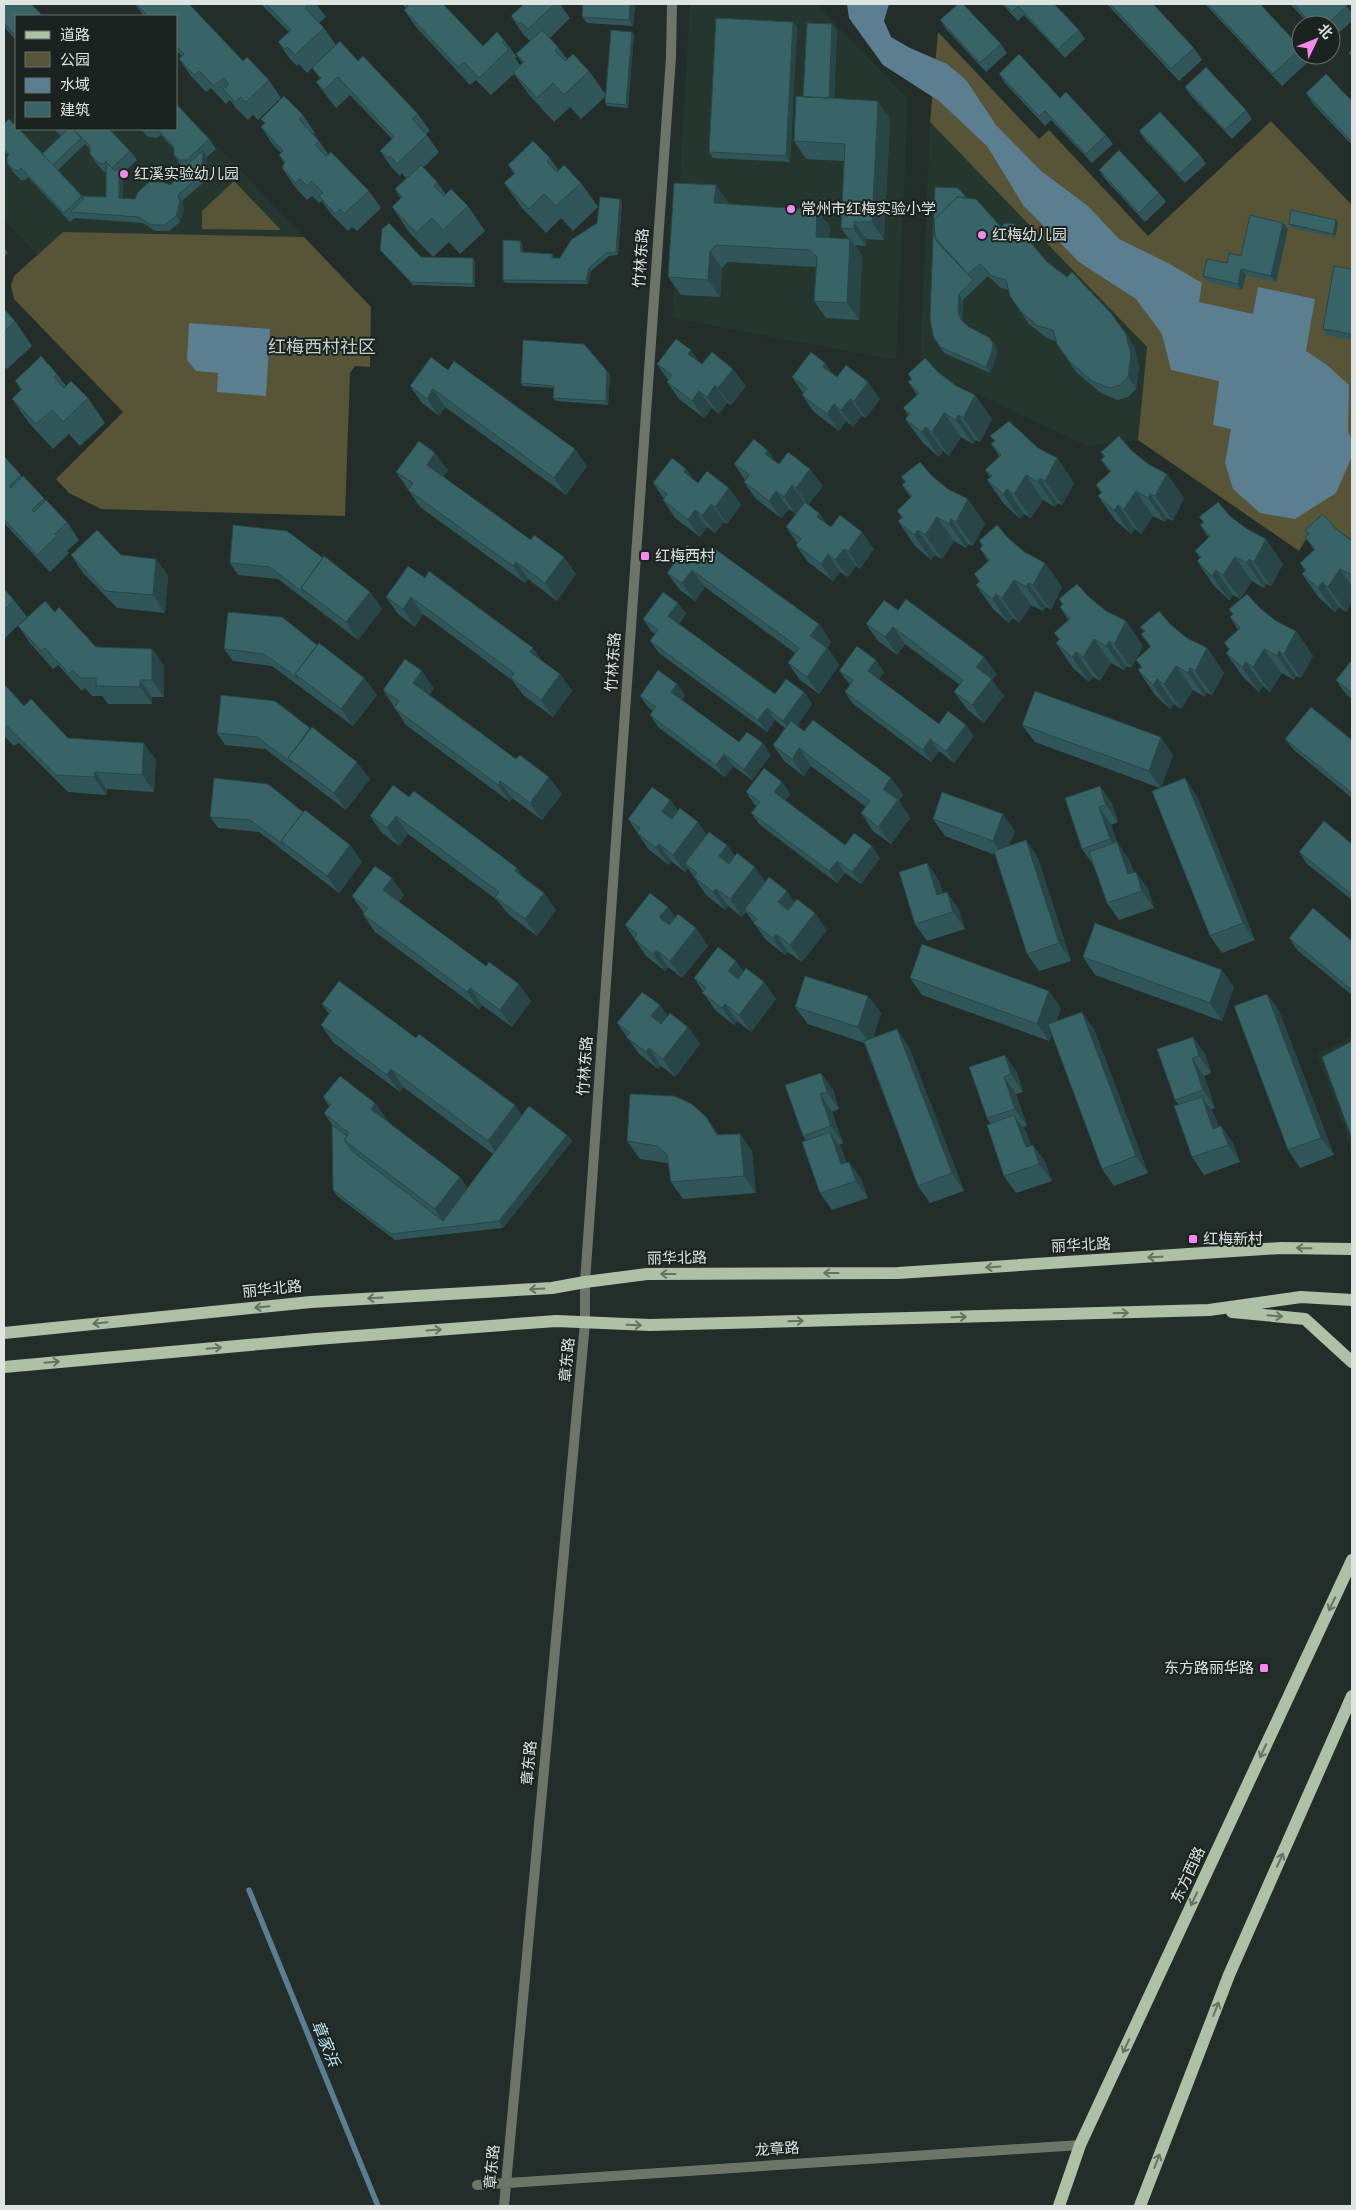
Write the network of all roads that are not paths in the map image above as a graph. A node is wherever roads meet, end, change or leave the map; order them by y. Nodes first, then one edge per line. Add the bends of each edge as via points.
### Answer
1 (672, 4) edge
2 (1352, 1249) edge
3 (585, 1282) junction
4 (1352, 1300) edge
5 (1209, 1310) junction
6 (585, 1323) junction
7 (4, 1334) edge
8 (1352, 1362) edge
9 (4, 1367) edge
10 (1352, 1560) edge
11 (1352, 1696) edge
12 (1080, 2145) junction
13 (505, 2182) junction
14 (477, 2185) dead end
15 (504, 2206) edge
16 (1059, 2206) edge
17 (1140, 2206) edge

1 - 3 street, 竹林东路
2 -> 3 main road, 丽华北路 via 1281,1248 898,1273 647,1274
3 - 6 street, 竹林东路
3 -> 7 main road, 丽华北路 via 552,1288 310,1302
4 - 5 main road via 1301,1297
6 -> 5 main road via 650,1325
5 -> 8 main road via 1305,1319
9 -> 6 main road, bridge via 316,1339 556,1321
6 - 13 street, 章东路
10 -> 12 main road, 东方西路
17 -> 11 main road via 1229,1975
12 - 13 street, 龙章路
12 - 16 main road, 东方西路
13 - 14 street, 龙章路
13 - 15 street, 章东路

